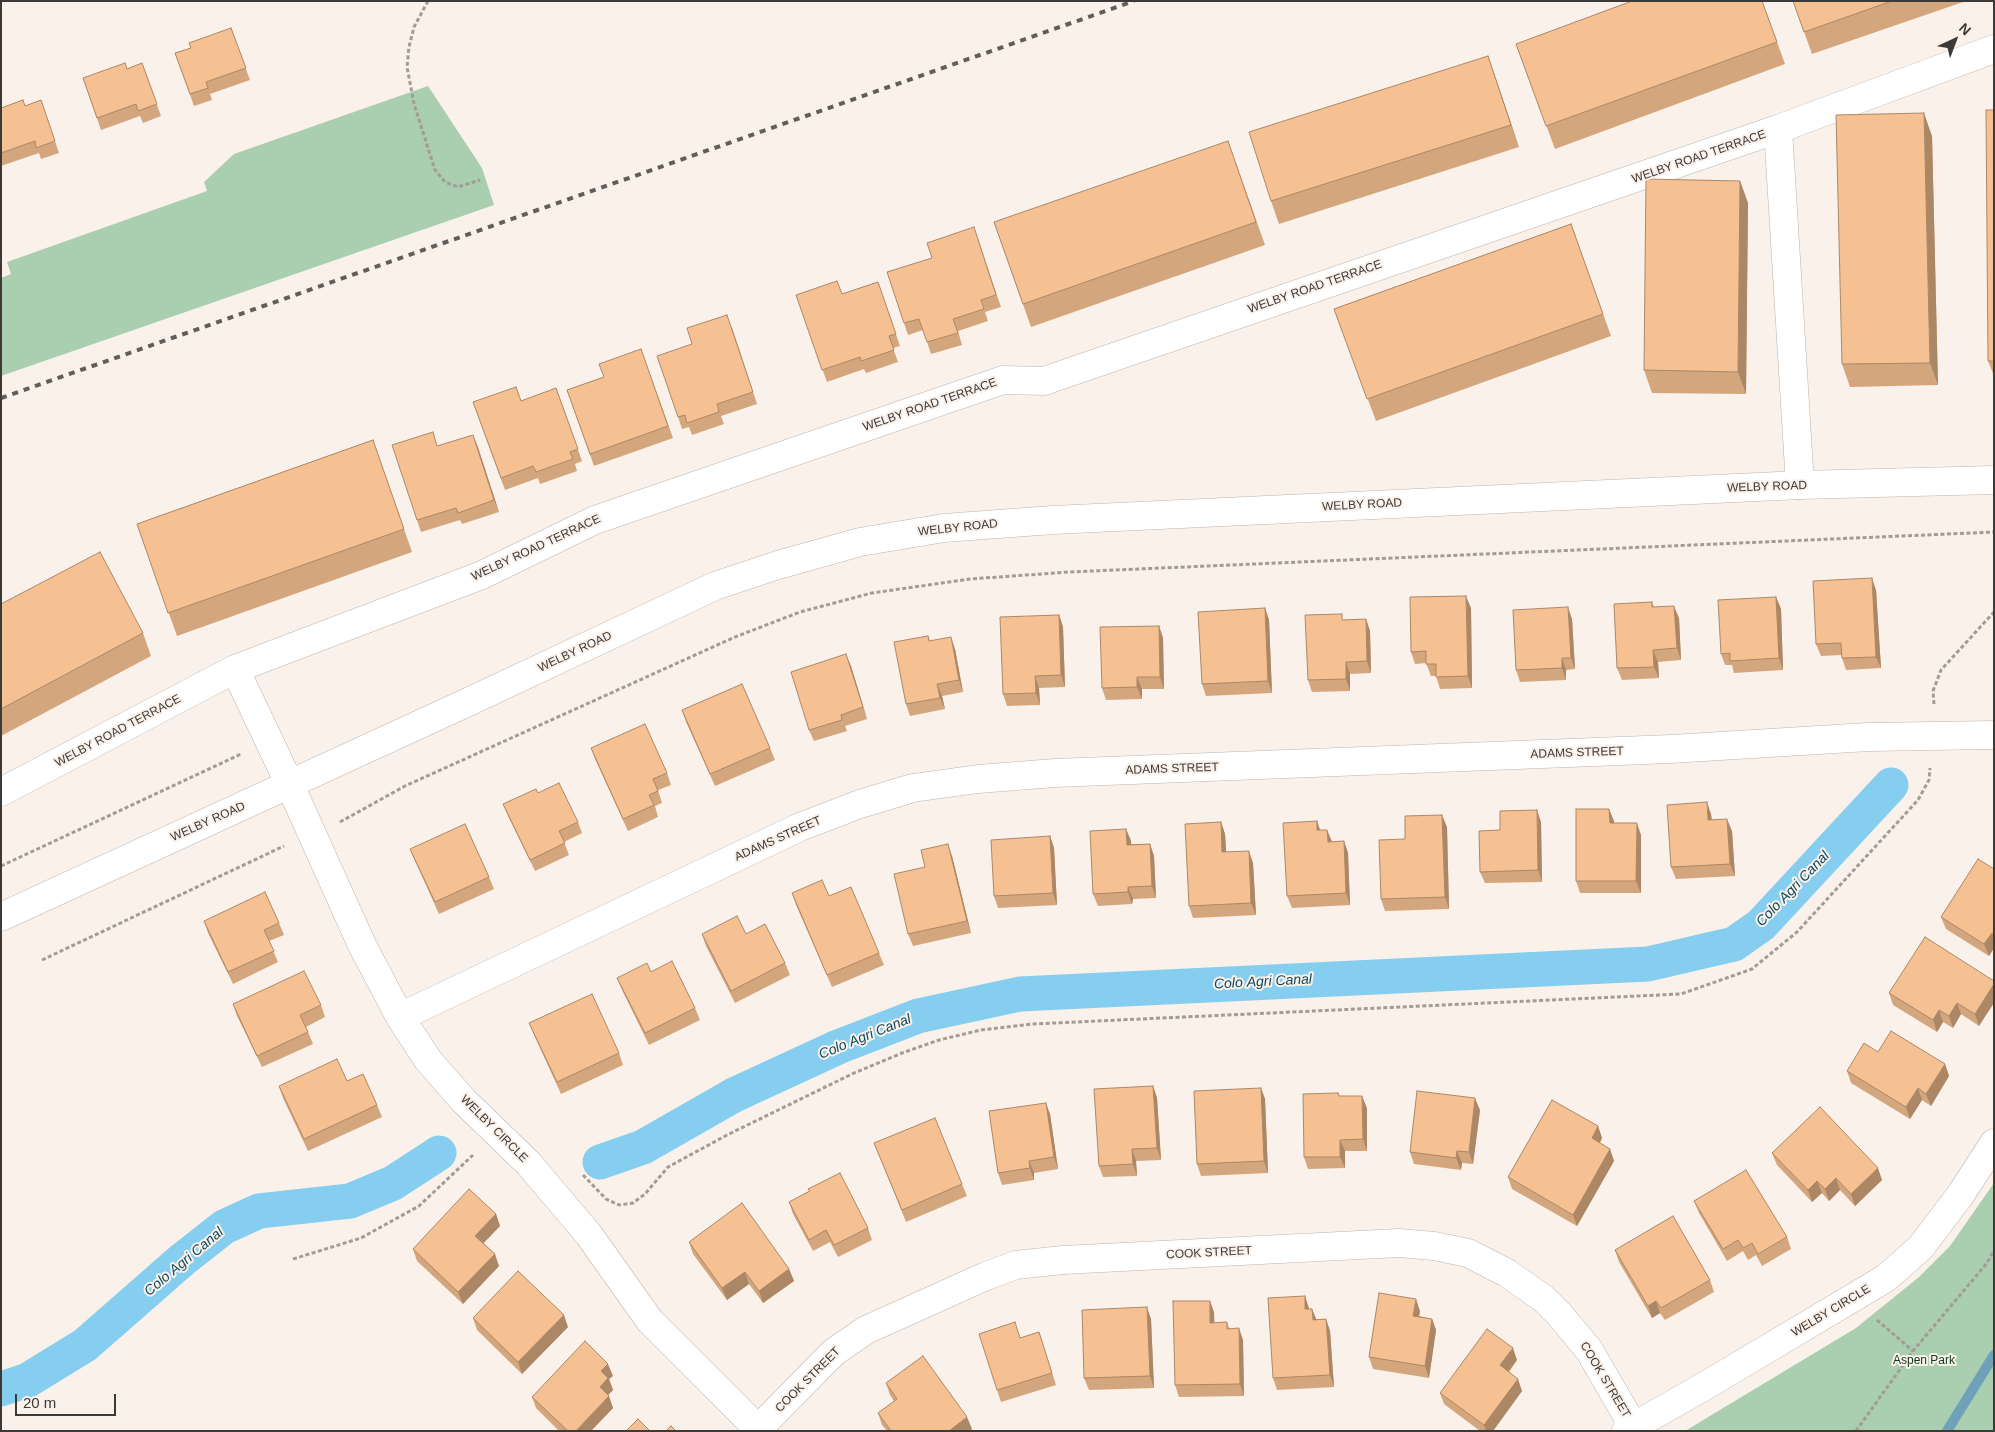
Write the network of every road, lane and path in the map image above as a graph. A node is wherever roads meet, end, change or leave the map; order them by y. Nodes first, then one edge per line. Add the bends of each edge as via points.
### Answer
1 (428, 1) edge
2 (1994, 49) edge
3 (1778, 129) junction
4 (480, 180) dead end
5 (1994, 480) edge
6 (1800, 486) junction
7 (1994, 532) edge
8 (1994, 612) edge
9 (236, 669) junction
10 (1934, 707) dead end
11 (1994, 735) edge
12 (269, 741) junction
13 (1930, 765) dead end
14 (290, 784) junction
15 (1, 792) edge
16 (353, 816) dead end
17 (272, 852) dead end
18 (1, 866) edge
19 (1, 917) edge
20 (42, 960) dead end
21 (400, 1018) junction
22 (1994, 1143) edge
23 (476, 1152) dead end
24 (579, 1172) dead end
25 (1994, 1250) edge
26 (293, 1259) dead end
27 (1852, 1299) junction
28 (1912, 1351) junction
29 (1629, 1429) edge
30 (759, 1430) edge
31 (1856, 1431) edge

1 - 4 path via 414,27 409,47 407,67 414,104 435,170 445,182 458,187
2 - 3 street, WELBY ROAD TERRACE
3 - 6 street, WELBY ROAD TERRACE
3 - 9 street, WELBY ROAD TERRACE via 1044,382 1003,380 595,520 482,575
5 - 6 street, WELBY ROAD
6 - 14 street, WELBY ROAD via 1053,520 944,528 860,542 715,586
7 - 16 path via 1069,572 970,579 872,593 800,612 735,637 405,786
8 - 10 path via 1941,670 1933,691
9 - 12 street
9 - 15 street, WELBY ROAD TERRACE
11 - 21 street, ADAMS STREET via 1055,773 978,778 913,788 800,827
12 - 14 street
12 - 18 path
13 - 24 path via 1924,793 1797,932 1752,969 1682,994 1034,1024 981,1030 902,1053 728,1135 668,1167 633,1203 619,1205 606,1198
14 - 19 street, WELBY ROAD
14 - 21 street, WELBY CIRCLE via 362,945
17 - 20 path
21 - 30 street, WELBY CIRCLE via 428,1060 464,1101 530,1164 589,1235 650,1321
22 - 27 street, WELBY CIRCLE via 1921,1247 1886,1278
23 - 26 path via 419,1206 361,1238
25 - 28 path via 1987,1264
27 - 28 path
27 - 29 street, WELBY CIRCLE
28 - 31 path
29 - 30 street, COOK STREET via 1589,1350 1544,1300 1507,1273 1468,1253 1399,1243 1016,1265 866,1330 834,1352

